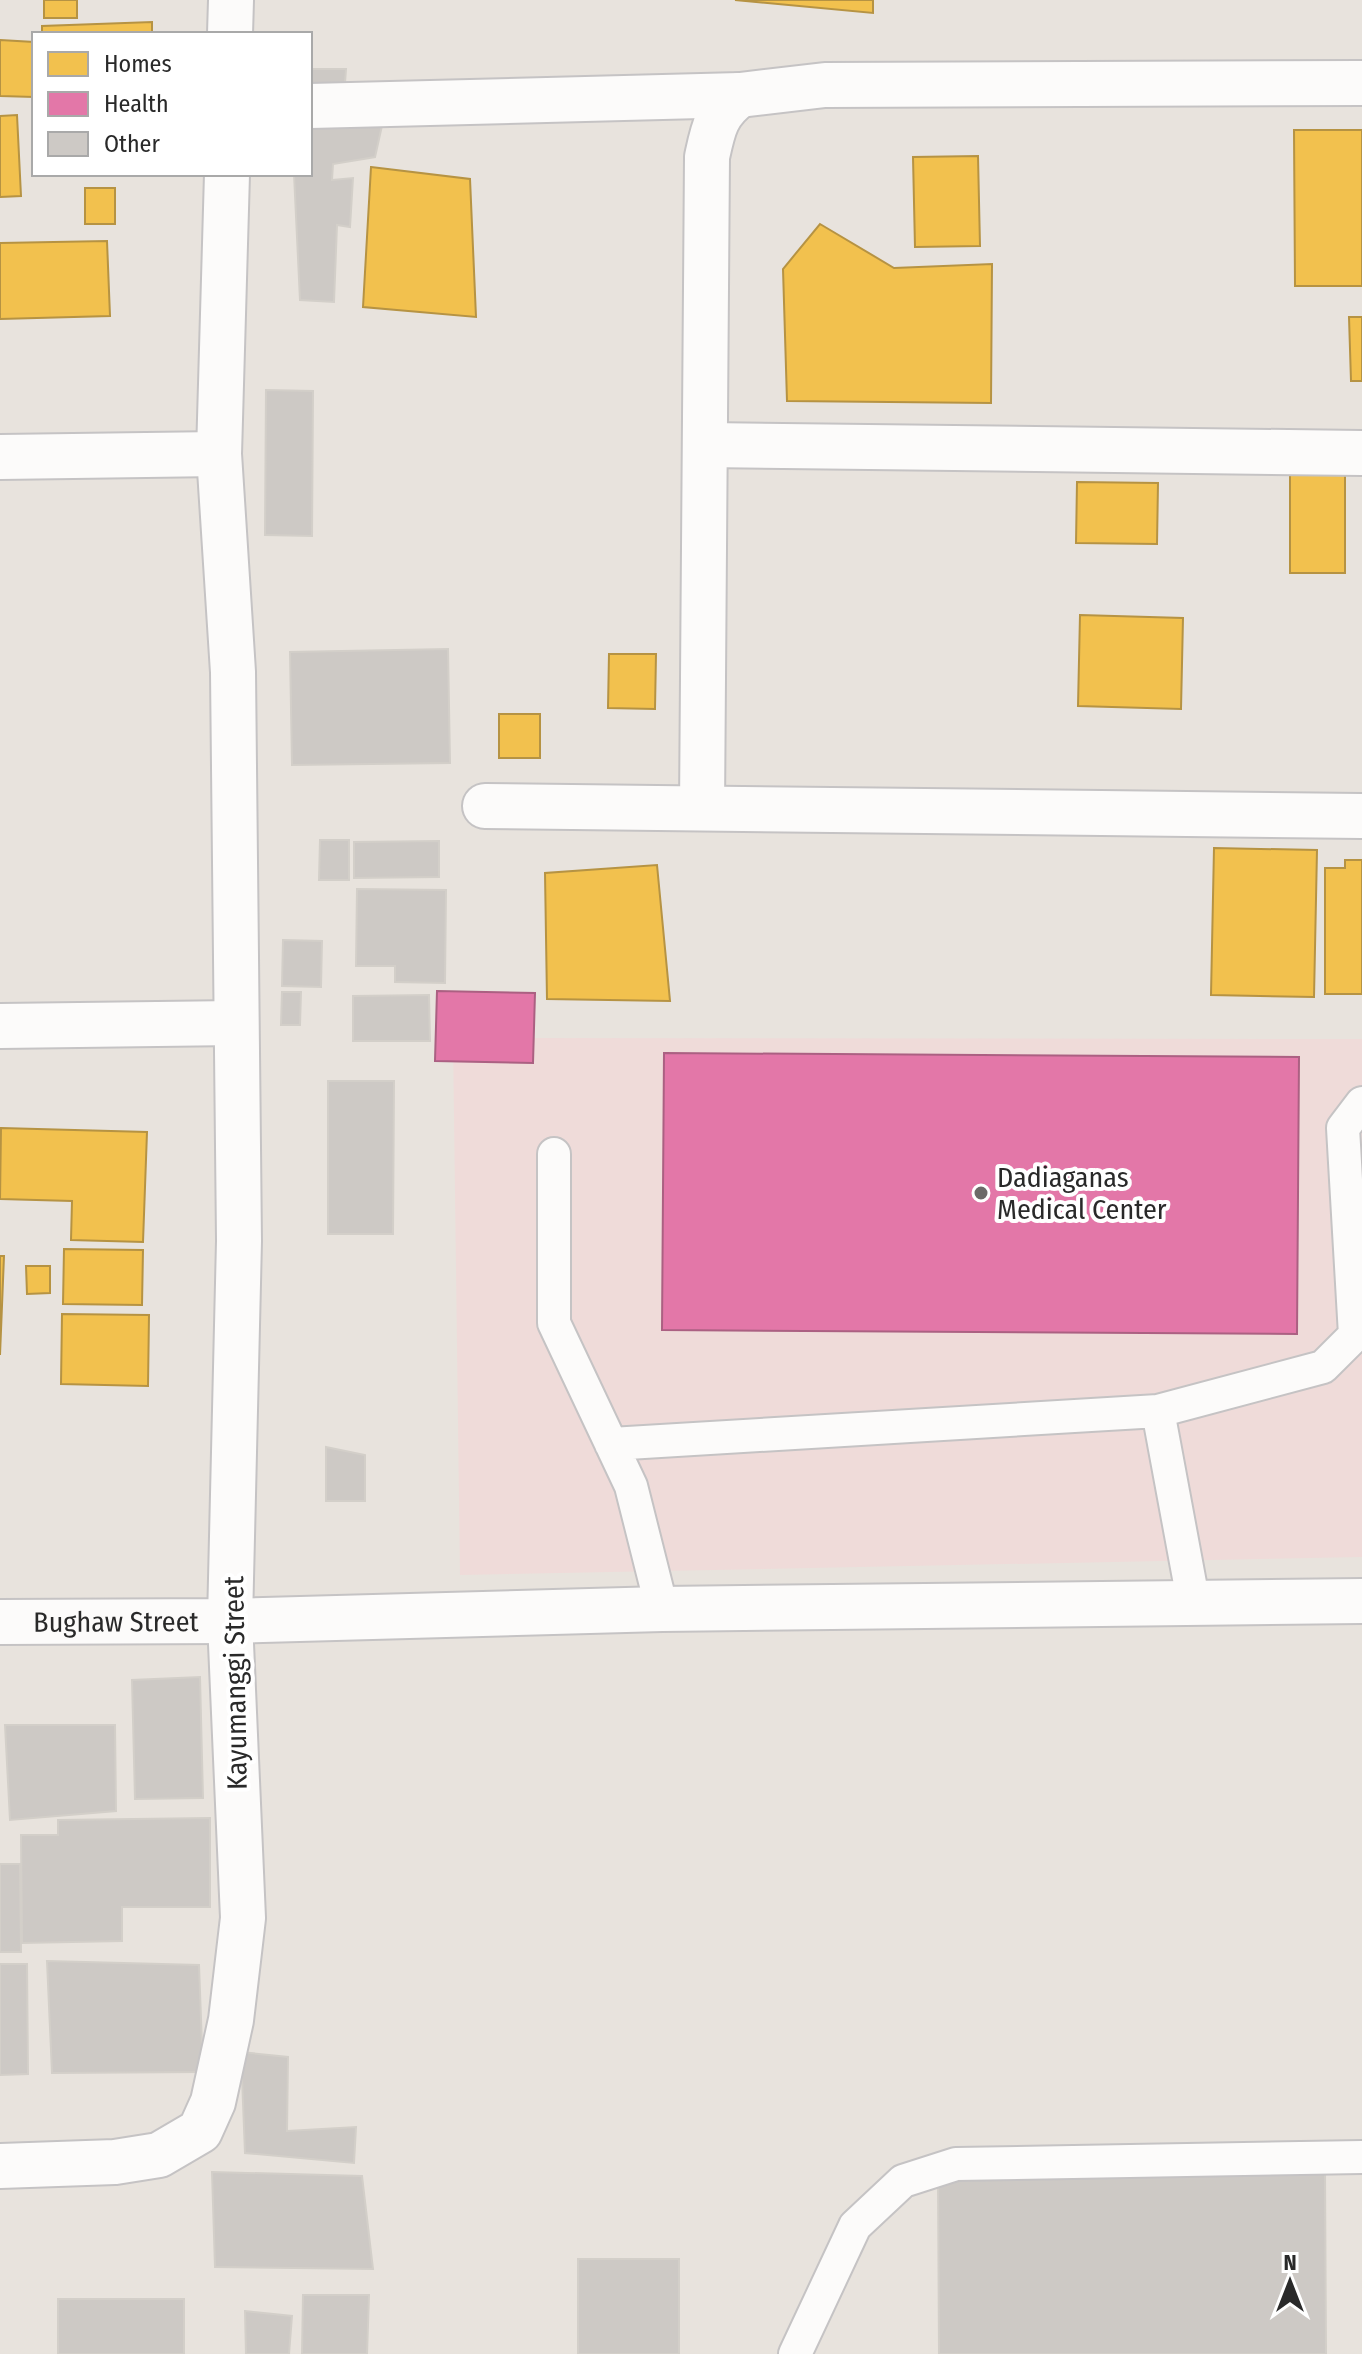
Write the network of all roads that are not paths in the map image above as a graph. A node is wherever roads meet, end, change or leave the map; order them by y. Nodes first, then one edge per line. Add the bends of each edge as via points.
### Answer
1 (231, 0) edge
2 (230, 32) edge
3 (1362, 83) edge
4 (740, 95) junction
5 (312, 106) edge
6 (227, 176) edge
7 (707, 445) junction
8 (1362, 453) edge
9 (219, 454) junction
10 (0, 457) edge
11 (485, 806) dead end
12 (702, 808) junction
13 (1362, 816) edge
14 (236, 1023) junction
15 (0, 1026) edge
16 (1362, 1103) edge
17 (554, 1154) dead end
18 (1158, 1411) junction
19 (611, 1444) junction
20 (1362, 1601) edge
21 (1194, 1605) junction
22 (662, 1609) junction
23 (230, 1621) junction
24 (0, 1622) edge
25 (1362, 2157) edge
26 (0, 2166) edge
27 (795, 2354) edge

1 - 2 street
3 - 4 street via 849,84
4 - 5 street
4 - 7 street via 723,107 707,157
6 - 9 street, Kayumanggi Street
7 - 8 street
7 - 12 street
9 - 10 street
9 - 14 street, Kayumanggi Street via 233,672
11 - 12 street
12 - 13 street
14 - 15 street
14 - 23 street, Kayumanggi Street via 239,1241
16 - 18 lane via 1343,1128 1355,1335 1323,1367
17 - 19 lane via 554,1323
18 - 19 lane
18 - 21 lane
19 - 22 lane via 631,1486
20 - 21 street, Bughaw Street
21 - 22 street, Bughaw Street
22 - 23 street, Bughaw Street
23 - 24 street, Bughaw Street
23 - 26 street, Kayumanggi Street via 243,1918 231,2020 213,2102 200,2131 159,2155
25 - 27 lane via 956,2164 903,2181 855,2226

